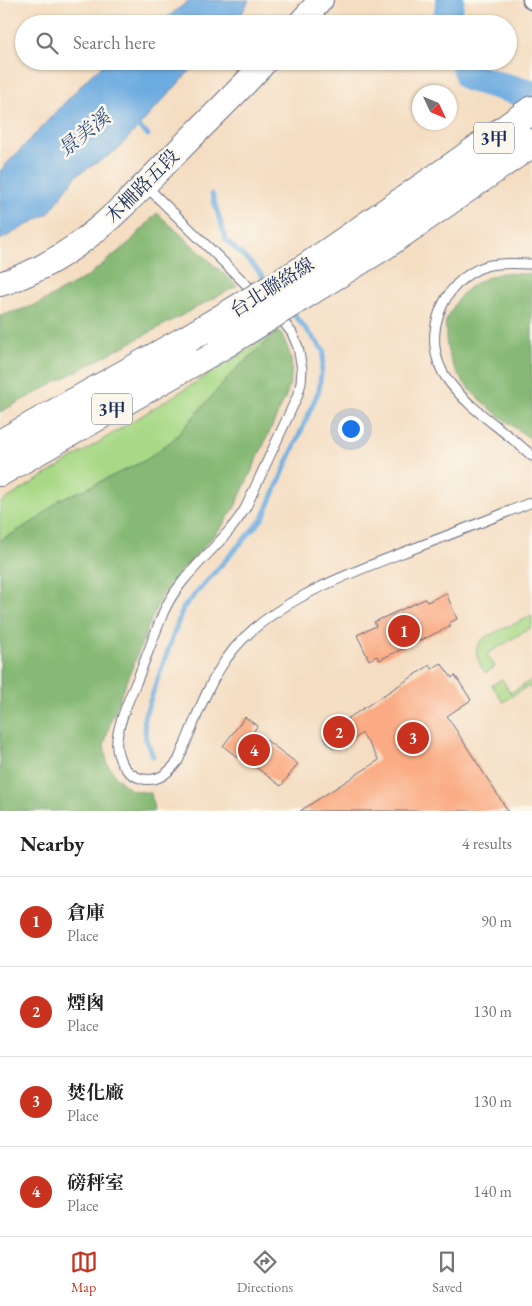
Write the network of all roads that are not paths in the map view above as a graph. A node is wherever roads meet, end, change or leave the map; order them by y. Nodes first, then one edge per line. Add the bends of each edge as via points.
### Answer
1 (321, 0) edge
2 (308, 15) edge
3 (257, 70) edge
4 (532, 110) edge
5 (532, 143) edge
6 (463, 175) junction
7 (144, 184) junction
8 (532, 264) edge
9 (312, 277) junction
10 (0, 284) edge
11 (0, 444) edge
12 (532, 456) edge
13 (0, 472) edge
14 (532, 502) edge

1 - 2 main road
3 - 7 main road, 木柵路五段
4 - 6 highway, 台北聯絡線 / 3甲
5 - 6 highway, 台北聯絡線 / 3甲
6 - 9 highway, 台北聯絡線 / 3甲
7 - 10 main road, 木柵路五段 via 100,228 70,251 36,270
7 - 14 lane via 280,317 295,340 302,370 297,397 246,507 228,534 180,585 165,609 117,740 121,764 127,771 148,779 170,772 219,670 242,640 270,617 352,572
8 - 12 lane via 502,263 467,276 449,294 439,310 434,328 435,347 446,378 474,408
9 - 11 highway, 台北聯絡線 / 3甲, bridge via 189,338
9 - 13 highway, 台北聯絡線 / 3甲, bridge via 223,345

